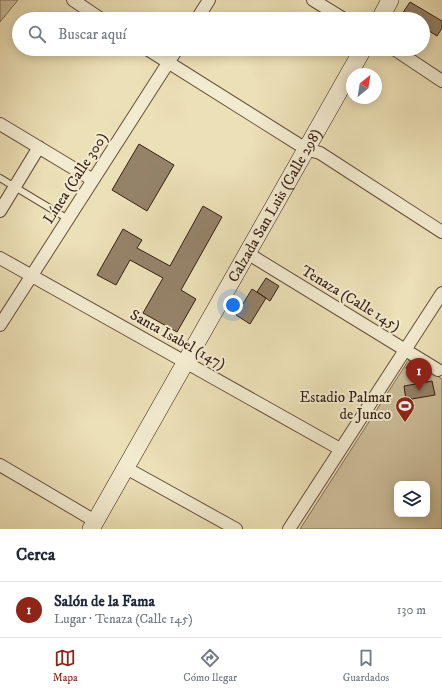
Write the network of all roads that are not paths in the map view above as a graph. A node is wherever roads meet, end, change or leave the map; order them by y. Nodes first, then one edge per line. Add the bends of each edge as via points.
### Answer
1 (73, 0) edge
2 (209, 0) edge
3 (313, 0) edge
4 (390, 0) edge
5 (91, 12) edge
6 (201, 12) edge
7 (333, 12) edge
8 (384, 12) edge
9 (158, 56) edge
10 (172, 56) edge
11 (359, 56) edge
12 (404, 56) edge
13 (168, 63) junction
14 (442, 81) edge
15 (0, 124) edge
16 (38, 147) junction
17 (306, 149) junction
18 (0, 178) edge
19 (94, 180) junction
20 (15, 187) junction
21 (0, 211) edge
22 (68, 219) junction
23 (442, 232) edge
24 (246, 254) junction
25 (0, 258) edge
26 (32, 275) junction
27 (442, 293) edge
28 (0, 325) edge
29 (406, 350) junction
30 (186, 362) junction
31 (438, 370) dead end
32 (340, 449) junction
33 (0, 465) edge
34 (126, 468) junction
35 (93, 525) edge
36 (236, 529) edge
37 (289, 529) edge

1 - 5 street
2 - 6 street
3 - 7 street
4 - 8 main road
9 - 13 street
10 - 13 street, Línea (Calle 300)
11 - 17 main road, Calzada San Luis (Calle 298)
12 - 14 street
13 - 17 street
13 - 19 street, Línea (Calle 300)
15 - 16 street
16 - 19 street
16 - 20 street
17 - 23 street via 320,153
17 - 24 main road, Calzada San Luis (Calle 298)
18 - 20 lane
19 - 22 street, Línea (Calle 300)
20 - 21 street
20 - 22 lane
22 - 26 street, Línea (Calle 300)
24 - 29 street, Tenaza (Calle 145)
24 - 30 main road, Calzada San Luis (Calle 298)
25 - 26 street, Santa Isabel (147)
26 - 28 street, Línea (Calle 300)
26 - 30 street, Santa Isabel (147)
27 - 29 street
29 - 31 street, Tenaza (Calle 145)
29 - 32 street
30 - 32 street, Santa Isabel (147)
30 - 34 main road, Calzada San Luis (Calle 298)
32 - 37 street
33 - 35 street
34 - 35 main road, Calzada San Luis (Calle 298)
34 - 36 street

